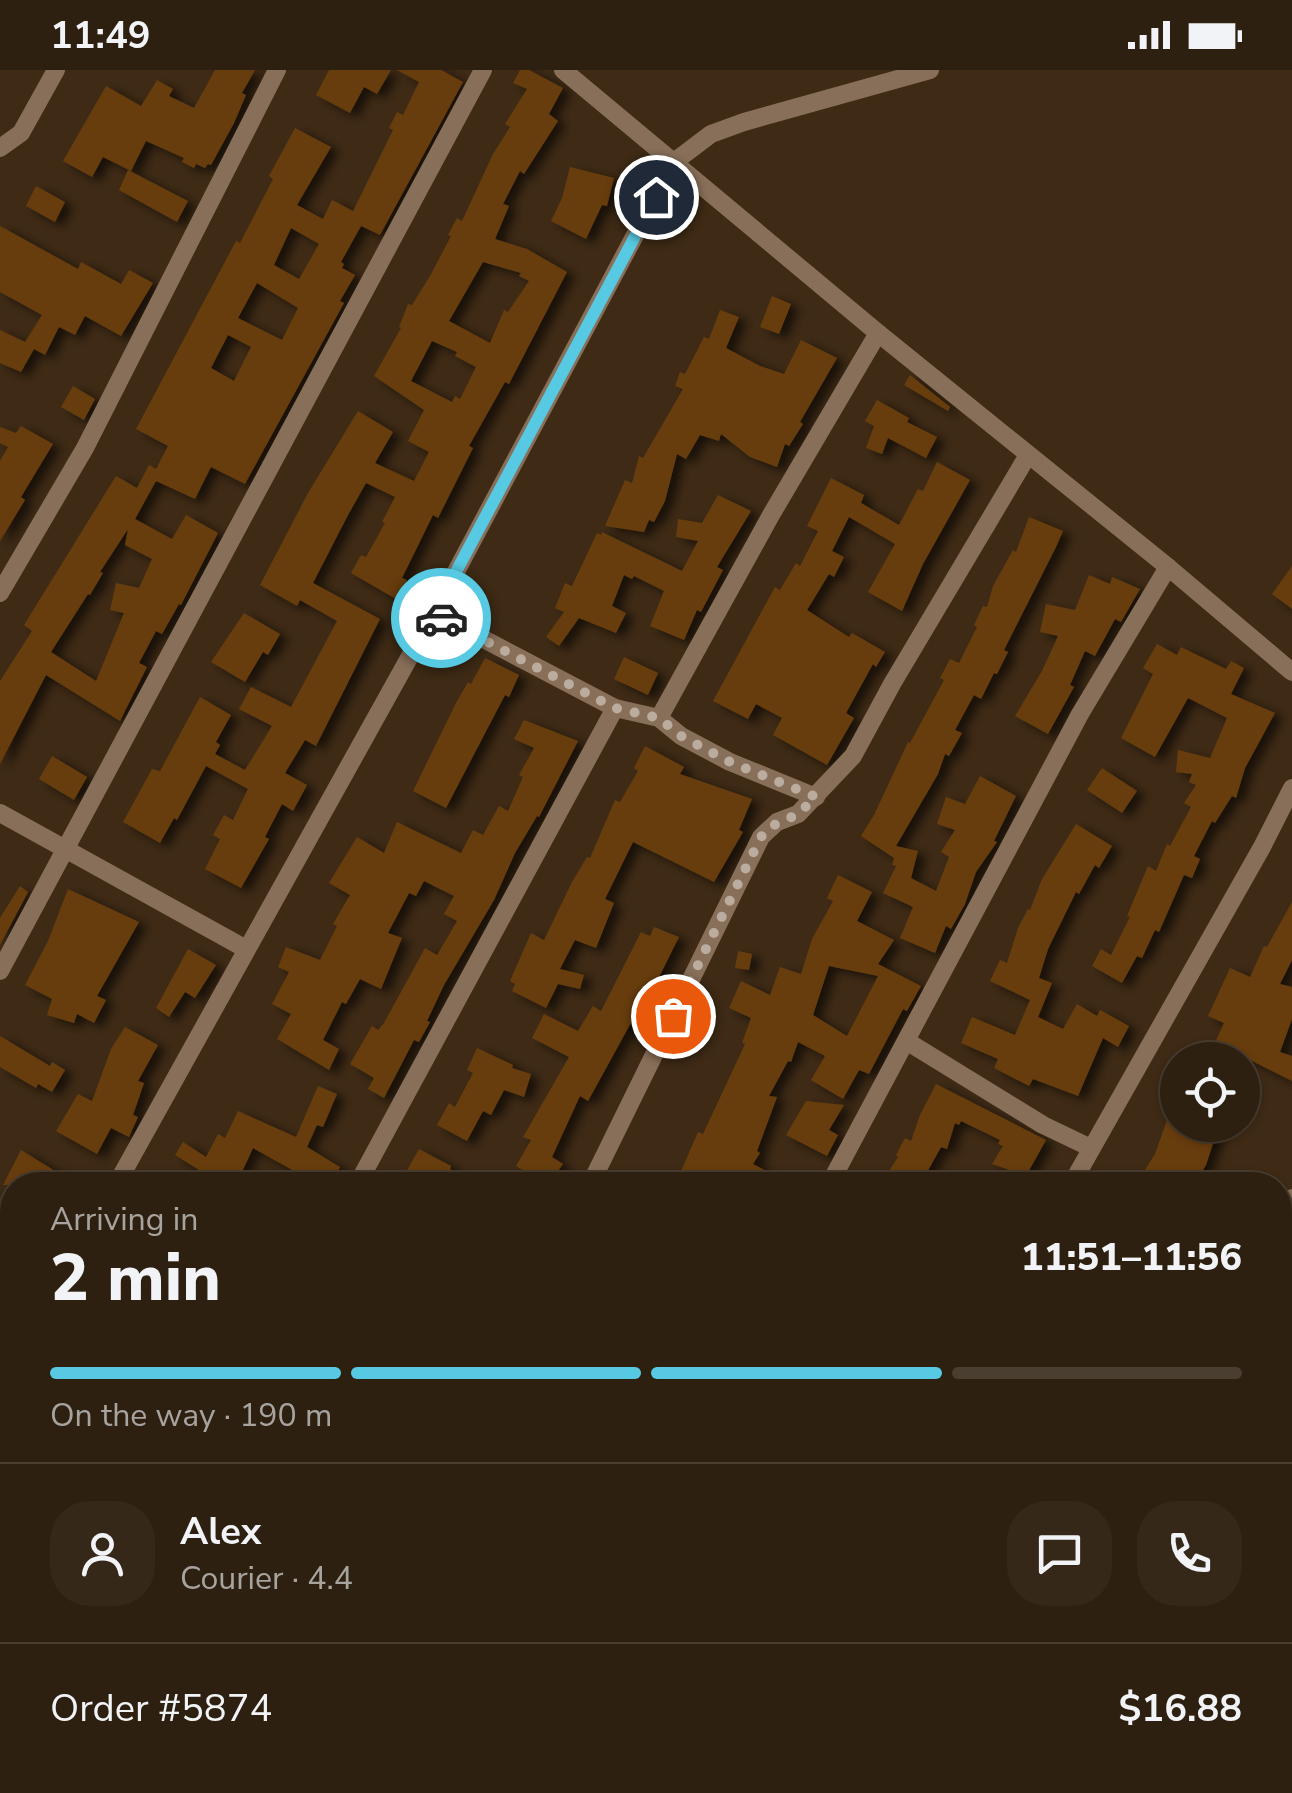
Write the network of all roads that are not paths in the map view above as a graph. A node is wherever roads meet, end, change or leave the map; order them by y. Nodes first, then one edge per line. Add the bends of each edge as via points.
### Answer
1 (56, 70) edge
2 (277, 70) edge
3 (483, 70) edge
4 (563, 70) edge
5 (930, 70) edge
6 (0, 148) edge
7 (674, 162) junction
8 (878, 333) junction
9 (1028, 455) junction
10 (1168, 566) junction
11 (0, 594) edge
12 (434, 613) junction
13 (1292, 672) edge
14 (615, 708) junction
15 (659, 718) junction
16 (1292, 788) edge
17 (816, 797) junction
18 (0, 813) edge
19 (65, 848) junction
20 (246, 949) junction
21 (0, 971) edge
22 (908, 1042) junction
23 (1091, 1148) junction
24 (123, 1172) edge
25 (365, 1172) edge
26 (596, 1172) edge
27 (836, 1172) edge
28 (1079, 1172) edge

1 - 6 street via 20,133
2 - 11 street via 85,448
3 - 19 street
4 - 7 street
5 - 7 street via 744,122 711,134
7 - 8 street
7 - 12 street
8 - 9 street
8 - 15 street
9 - 10 street
9 - 17 street via 853,756
10 - 13 street
10 - 22 street via 1080,714
12 - 14 street
12 - 20 street
14 - 15 street
14 - 25 street
15 - 17 street via 730,762
16 - 23 street
17 - 26 street via 761,837
18 - 19 street
19 - 20 street
19 - 21 street
20 - 24 street
22 - 23 street
22 - 27 street
23 - 28 street

